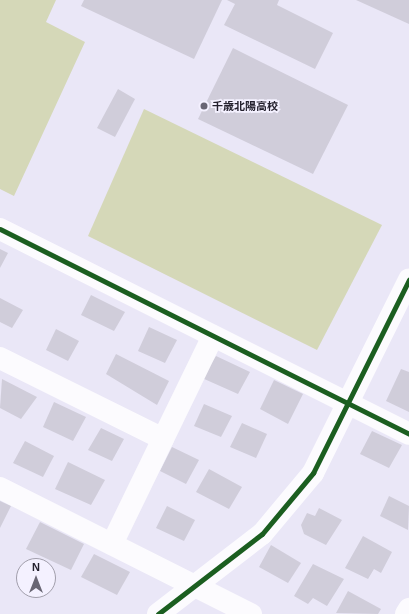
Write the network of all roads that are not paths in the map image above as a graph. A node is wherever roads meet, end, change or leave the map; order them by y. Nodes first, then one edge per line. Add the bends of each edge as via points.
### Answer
1 (0, 229) edge
2 (409, 280) edge
3 (213, 336) junction
4 (0, 358) edge
5 (350, 404) junction
6 (409, 434) edge
7 (163, 439) junction
8 (0, 488) edge
9 (112, 544) junction
10 (195, 586) junction
11 (409, 609) edge
12 (158, 614) edge
13 (251, 614) edge
14 (406, 614) edge

1 - 3 street
2 - 5 street
3 - 5 street
3 - 7 street
4 - 7 street
5 - 6 street
5 - 10 street via 313,473 262,534
7 - 9 street
8 - 9 street
9 - 10 street
10 - 12 street
10 - 13 street
11 - 14 street

